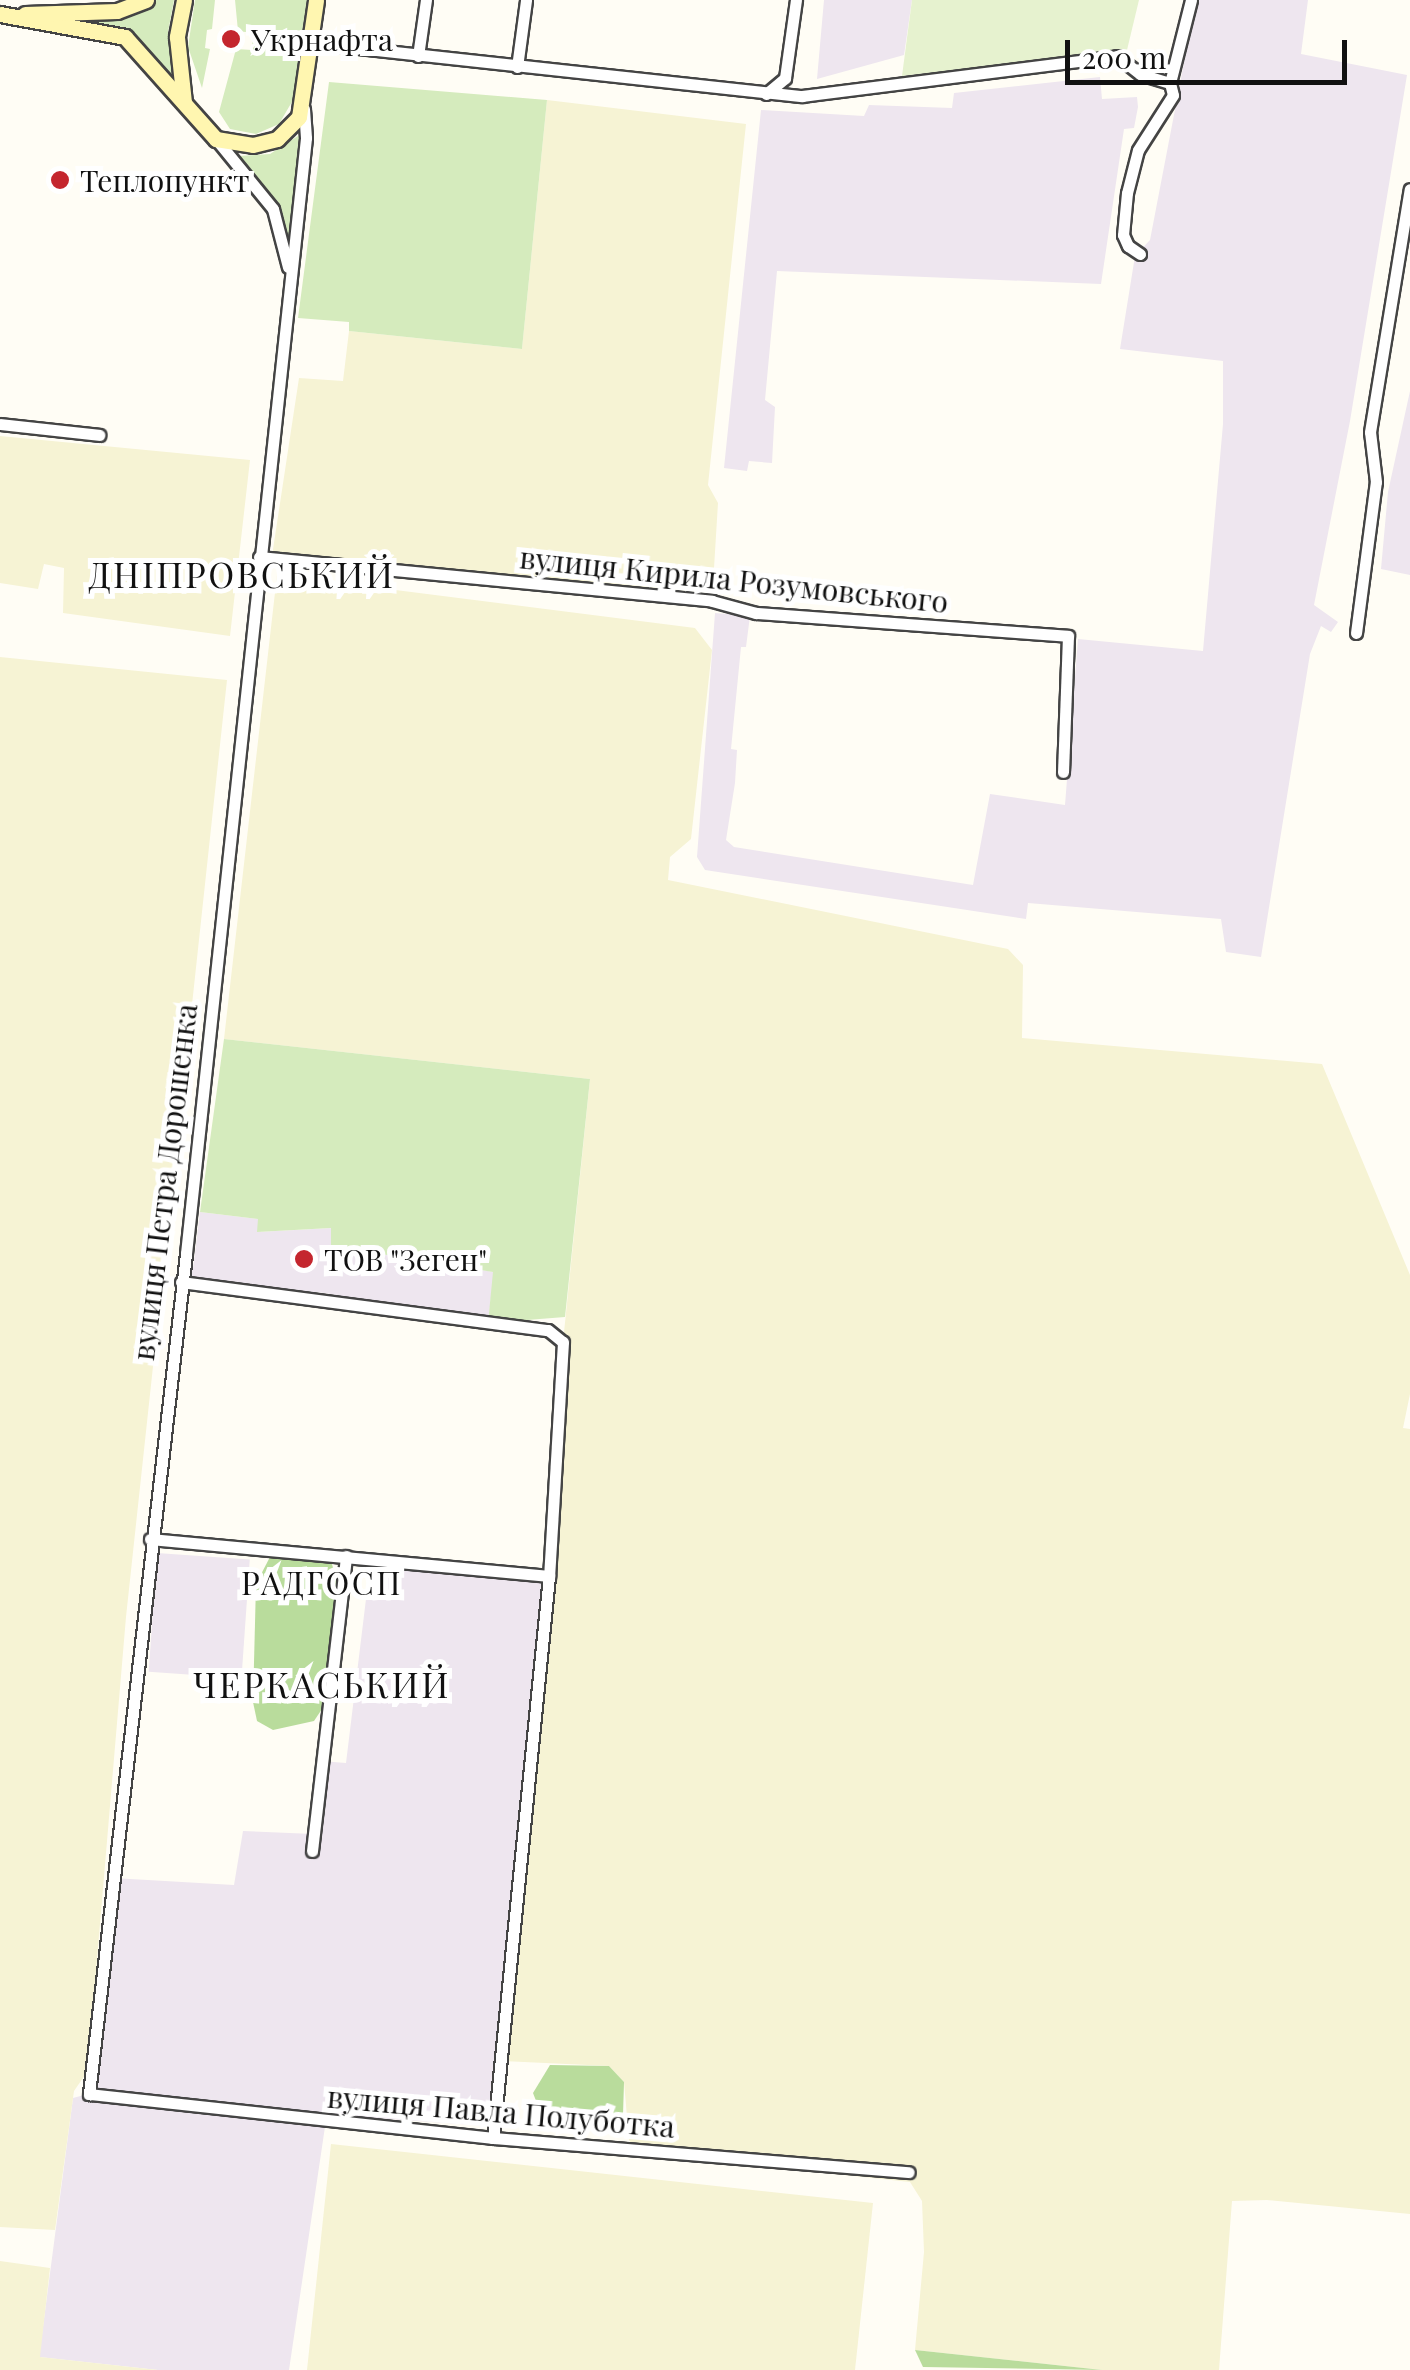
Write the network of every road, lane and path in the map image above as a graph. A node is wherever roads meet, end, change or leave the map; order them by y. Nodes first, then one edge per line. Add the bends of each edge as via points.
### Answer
1 (146, 0) edge
2 (184, 0) edge
3 (316, 0) edge
4 (426, 0) edge
5 (526, 0) edge
6 (796, 0) edge
7 (1190, 0) edge
8 (6, 15) edge
9 (312, 43) junction
10 (418, 56) junction
11 (516, 67) junction
12 (1170, 83) junction
13 (766, 94) junction
14 (184, 102) junction
15 (304, 104) junction
16 (216, 139) junction
17 (1410, 189) edge
18 (1140, 254) dead end
19 (291, 276) junction
20 (0, 424) edge
21 (99, 436) dead end
22 (259, 556) junction
23 (1356, 633) dead end
24 (1063, 772) dead end
25 (181, 1282) junction
26 (150, 1539) junction
27 (346, 1556) junction
28 (549, 1576) junction
29 (312, 1851) dead end
30 (89, 2094) joint
31 (493, 2138) junction
32 (909, 2172) dead end

1 - 8 main road via 111,12
2 - 14 main road via 177,38
3 - 9 main road, вулиця Петра Дорошенка
4 - 10 street
5 - 11 street
6 - 13 street via 785,78
7 - 12 street
8 - 14 main road, вулиця Петра Дорошенка via 121,35
9 - 10 street
9 - 15 main road, вулиця Петра Дорошенка
10 - 11 street
11 - 13 street
12 - 13 street via 1140,74 1118,56 836,94
12 - 18 street via 1173,94 1138,150 1127,193 1123,235
14 - 16 main road, вулиця Петра Дорошенка
15 - 16 main road via 289,130 271,142 243,146
15 - 19 street, вулиця Петра Дорошенка
16 - 19 street, вулиця Петра Дорошенка via 273,209
17 - 23 street via 1370,432 1376,482
19 - 22 street, вулиця Петра Дорошенка
20 - 21 street
22 - 24 street, вулиця Кирила Розумовського via 712,601 756,612 1068,636
22 - 25 street, вулиця Петра Дорошенка
25 - 26 street, вулиця Петра Дорошенка
25 - 28 street via 548,1330 562,1342
26 - 27 street
26 - 30 street, вулиця Петра Дорошенка
27 - 28 street
27 - 29 street
28 - 31 street
30 - 31 street, вулиця Павла Полуботка
31 - 32 street, вулиця Павла Полуботка

